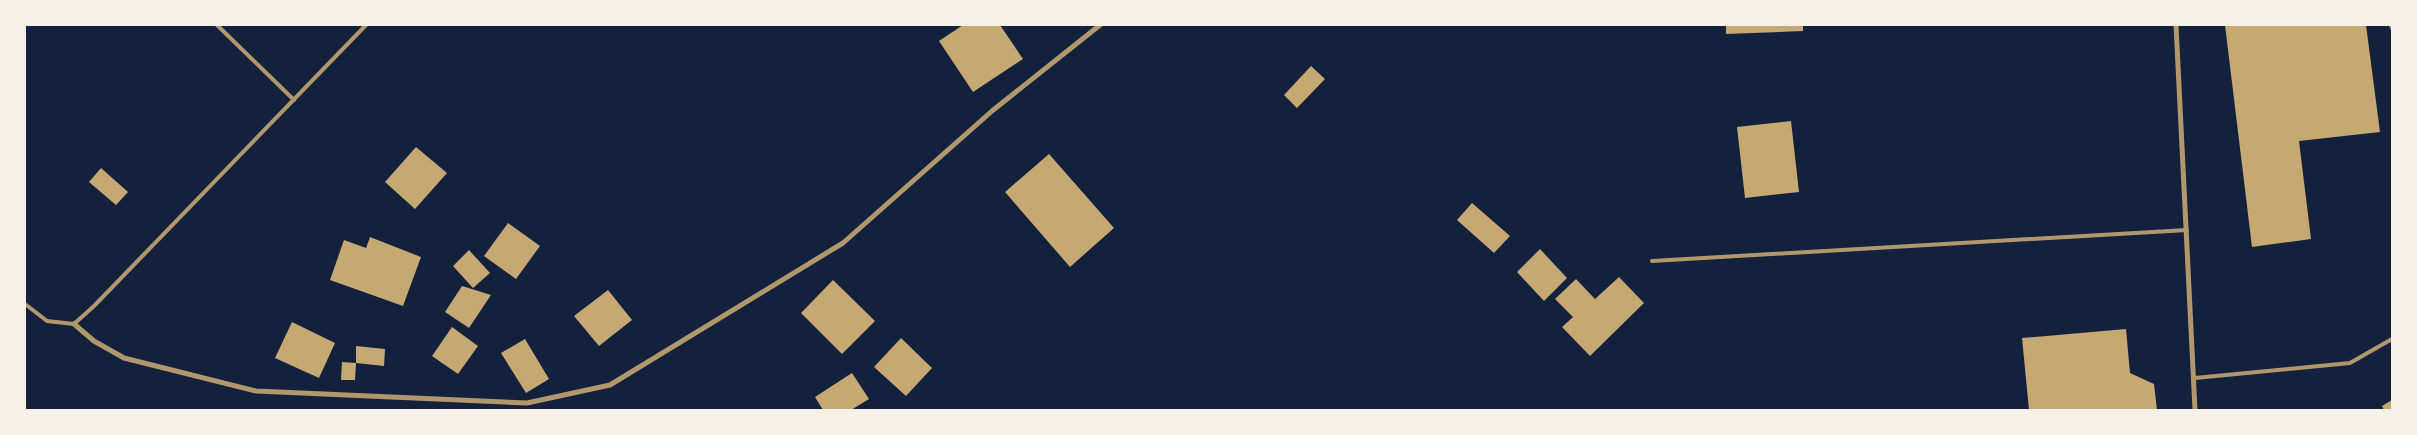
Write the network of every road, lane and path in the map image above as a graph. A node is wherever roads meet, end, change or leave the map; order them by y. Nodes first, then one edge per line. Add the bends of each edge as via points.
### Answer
1 (217, 25) edge
2 (366, 25) edge
3 (1100, 25) edge
4 (2176, 25) edge
5 (294, 100) junction
6 (2187, 230) junction
7 (1652, 261) dead end
8 (25, 304) edge
9 (74, 324) junction
10 (2392, 339) edge
11 (2195, 378) junction
12 (2195, 410) edge

1 - 5 lane
2 - 5 lane
3 - 9 street via 992,111 843,243 610,385 527,403 256,391 124,358 94,341
4 - 6 street
5 - 9 lane
6 - 7 lane
6 - 11 street
8 - 9 lane via 47,321
10 - 11 lane via 2350,363
11 - 12 street

